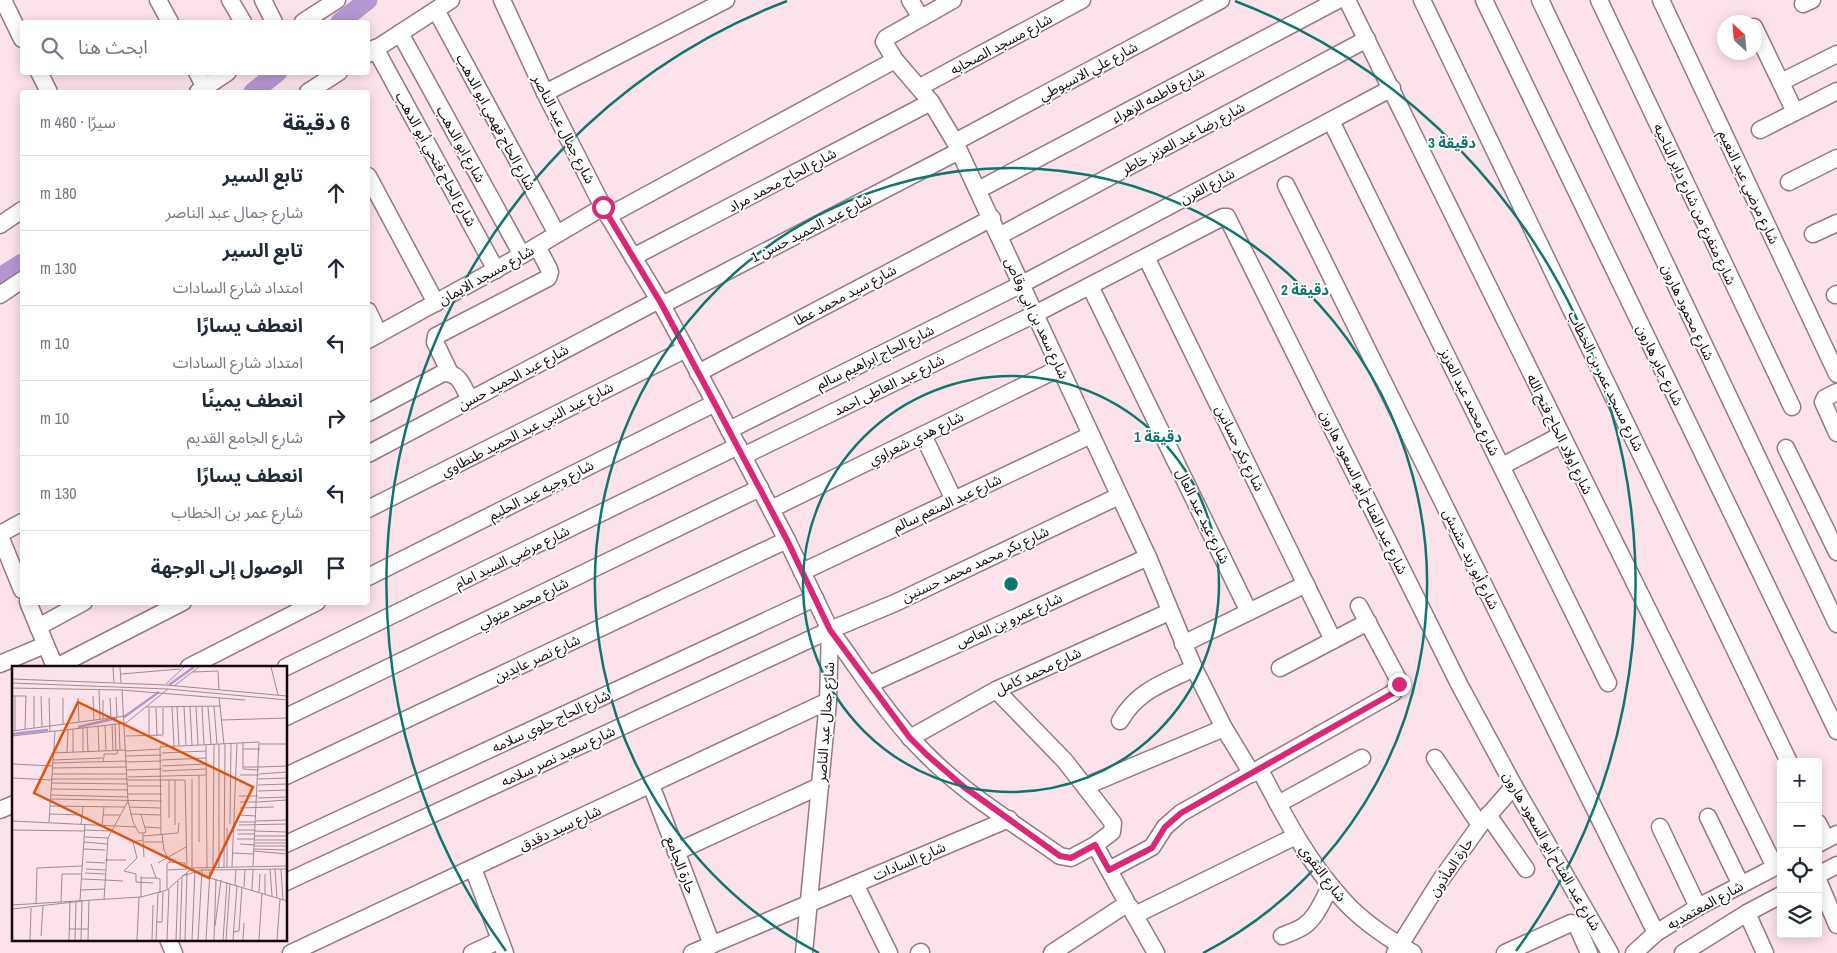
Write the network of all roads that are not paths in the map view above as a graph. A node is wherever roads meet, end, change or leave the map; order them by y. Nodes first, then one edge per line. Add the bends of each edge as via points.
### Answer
1 (3, 0) edge
2 (158, 0) edge
3 (230, 0) edge
4 (263, 0) edge
5 (338, 0) edge
6 (451, 0) edge
7 (502, 0) edge
8 (726, 0) edge
9 (910, 0) edge
10 (953, 0) edge
11 (1082, 0) edge
12 (1221, 0) edge
13 (1338, 0) edge
14 (1348, 0) edge
15 (1422, 0) edge
16 (1484, 0) edge
17 (1540, 0) edge
18 (1599, 0) edge
19 (1661, 0) edge
20 (436, 10) junction
21 (920, 18) junction
22 (169, 20) edge
23 (242, 20) edge
24 (273, 20) edge
25 (306, 20) edge
26 (400, 33) junction
27 (20, 34) edge
28 (1367, 39) junction
29 (1762, 43) edge
30 (371, 51) edge
31 (1837, 54) edge
32 (895, 60) junction
33 (42, 75) edge
34 (198, 75) edge
35 (224, 75) edge
36 (335, 75) edge
37 (1781, 82) junction
38 (920, 87) junction
39 (1392, 88) junction
40 (49, 90) edge
41 (202, 90) edge
42 (316, 90) edge
43 (1837, 91) edge
44 (545, 93) junction
45 (931, 102) junction
46 (1795, 112) junction
47 (1331, 121) junction
48 (1760, 130) dead end
49 (957, 146) junction
50 (1837, 158) edge
51 (370, 180) edge
52 (1789, 182) dead end
53 (1286, 185) dead end
54 (978, 190) junction
55 (20, 211) edge
56 (606, 212) junction
57 (992, 218) junction
58 (1837, 222) edge
59 (0, 225) edge
60 (557, 234) junction
61 (1813, 234) dead end
62 (999, 236) junction
63 (537, 246) junction
64 (522, 255) junction
65 (633, 257) junction
66 (1146, 257) junction
67 (496, 270) junction
68 (20, 281) edge
69 (1022, 284) junction
70 (1090, 286) junction
71 (0, 295) edge
72 (436, 303) junction
73 (661, 303) junction
74 (1035, 314) junction
75 (370, 321) edge
76 (373, 337) edge
77 (686, 349) junction
78 (1060, 368) junction
79 (698, 372) junction
80 (450, 373) junction
81 (1837, 374) edge
82 (1837, 392) edge
83 (470, 400) junction
84 (715, 404) junction
85 (1792, 407) dead end
86 (370, 412) edge
87 (729, 430) junction
88 (1837, 433) edge
89 (922, 435) junction
90 (1091, 435) junction
91 (1561, 435) junction
92 (1786, 448) dead end
93 (740, 451) junction
94 (370, 453) edge
95 (1502, 466) junction
96 (760, 488) junction
97 (1119, 496) junction
98 (954, 500) junction
99 (370, 508) edge
100 (771, 509) junction
101 (20, 523) edge
102 (0, 535) edge
103 (787, 540) junction
104 (1837, 552) edge
105 (1148, 557) junction
106 (802, 572) junction
107 (370, 576) edge
108 (1306, 584) junction
109 (20, 585) edge
110 (815, 598) junction
111 (29, 605) edge
112 (78, 605) edge
113 (177, 605) edge
114 (311, 605) edge
115 (1359, 606) dead end
116 (1170, 612) junction
117 (1249, 612) junction
118 (1368, 622) junction
119 (1837, 624) edge
120 (38, 627) junction
121 (830, 630) junction
122 (1333, 640) junction
123 (1183, 644) junction
124 (45, 645) junction
125 (0, 664) edge
126 (55, 666) edge
127 (57, 666) edge
128 (191, 666) edge
129 (288, 666) edge
130 (1194, 668) junction
131 (1280, 668) dead end
132 (1608, 683) dead end
133 (870, 684) junction
134 (996, 690) junction
135 (828, 701) junction
136 (288, 716) edge
137 (1120, 721) dead end
138 (1224, 728) junction
139 (1837, 731) edge
140 (910, 738) junction
141 (1362, 758) dead end
142 (1436, 758) dead end
143 (1787, 758) edge
144 (1256, 772) junction
145 (288, 775) edge
146 (651, 785) junction
147 (820, 786) junction
148 (1086, 786) junction
149 (1514, 786) junction
150 (1278, 804) junction
151 (12, 805) edge
152 (0, 810) edge
153 (1708, 817) dead end
154 (1009, 820) junction
155 (1484, 820) junction
156 (1660, 827) dead end
157 (1296, 836) junction
158 (288, 843) edge
159 (1095, 845) junction
160 (676, 852) junction
161 (1777, 864) edge
162 (1837, 865) edge
163 (1777, 866) edge
164 (473, 868) junction
165 (1526, 869) dead end
166 (1109, 870) junction
167 (1822, 873) edge
168 (288, 881) edge
169 (855, 884) junction
170 (1742, 884) junction
171 (1331, 886) junction
172 (1822, 889) edge
173 (1777, 897) edge
174 (809, 903) junction
175 (1698, 907) junction
176 (1130, 909) junction
177 (1747, 913) junction
178 (1837, 925) edge
179 (1656, 933) junction
180 (1282, 936) dead end
181 (168, 940) edge
182 (712, 944) junction
183 (502, 947) edge
184 (1402, 950) edge
185 (1690, 951) edge
186 (174, 953) edge
187 (291, 953) edge
188 (472, 953) edge
189 (692, 953) edge
190 (804, 953) edge
191 (889, 953) edge
192 (1052, 953) edge
193 (1156, 953) edge
194 (1505, 953) edge
195 (1589, 953) edge
196 (1610, 953) edge
197 (1634, 953) edge
198 (1765, 953) edge

1 - 27 street
2 - 22 street
3 - 23 street
4 - 24 street
5 - 25 street
6 - 20 street
7 - 44 street, شارع جمال عبد الناصر
8 - 44 street
9 - 21 street
10 - 21 street
11 - 38 street, شارع مسجد الصحابه
12 - 49 street, شارع علي الاسيوطي
13 - 54 street, شارع فاطمه الزهراء
14 - 28 street, شارع اولاد الحاج فتح الله
15 - 143 street, شارع مسجد عمر بن الخطاب
16 - 139 street, شارع جابر هارون
17 - 119 street, شارع محمود هارون
18 - 85 street, شارع متفرع من شارع داير الناحيه
19 - 81 street, شارع مرضي عبد النعيم
20 - 26 street
20 - 60 street, شارع الحاج فهمي ابو الدهب
21 - 32 street, شارع سعد بن ابي وقاص via 886,38 884,42
26 - 30 street
26 - 64 street, شارع ابو الدهب
28 - 39 street, شارع اولاد الحاج فتح الله
28 - 62 street, شارع رضا عبد العزيز خاطر
29 - 37 street
30 - 67 street, شارع الحاج فتحي أبو الدهب
31 - 37 street
32 - 38 street, شارع سعد بن ابي وقاص
32 - 56 street, شارع مسجد الايمان
33 - 40 street
34 - 41 street
35 - 41 street
36 - 42 street
37 - 46 street
38 - 45 street, شارع سعد بن ابي وقاص
39 - 47 street, شارع الفرن
39 - 91 street, شارع اولاد الحاج فتح الله
43 - 46 street
44 - 56 street, شارع جمال عبد الناصر
45 - 49 street, شارع سعد بن ابي وقاص
45 - 65 street, شارع الحاج محمد مراد
46 - 48 street
47 - 69 street, شارع الفرن
47 - 95 street, شارع محمد عبد العزيز
49 - 54 street, شارع سعد بن ابي وقاص
49 - 73 street, شارع عبد الحميد حسن 1
50 - 52 street
51 - 72 street
53 - 179 street, شارع أبو زيد حشيش
54 - 57 street, شارع سعد بن ابي وقاص
55 - 59 street
56 - 60 street, شارع مسجد الايمان
56 - 65 street, شارع جمال عبد الناصر
57 - 62 street, شارع سعد بن ابي وقاص
57 - 79 street, شارع سيد محمد عطا
58 - 61 street
60 - 63 street, شارع مسجد الايمان
62 - 69 street, شارع سعد بن ابي وقاص
63 - 64 street, شارع مسجد الايمان
63 - 80 street via 550,272 548,278 436,336 435,342
64 - 67 street, شارع مسجد الايمان
65 - 73 street, شارع جمال عبد الناصر
66 - 70 street, شارع عبد الفتاح أبو السعود هارون
66 - 108 street, شارع بكر حسانين
66 - 149 street, شارع عبد الفتاح أبو السعود هارون via 1223,217 1228,218 1459,684
67 - 72 street, شارع مسجد الايمان
68 - 71 street
69 - 74 street, شارع سعد بن ابي وقاص
69 - 87 street, شارع الحاج ابراهيم سالم
70 - 74 street, شارع عبد الفتاح أبو السعود هارون
70 - 117 street, شارع عيد عبد العال
72 - 76 street, شارع مسجد الايمان
73 - 77 street, شارع جمال عبد الناصر
73 - 83 street, شارع عبد الحميد حسن
74 - 78 street, شارع سعد بن ابي وقاص
74 - 93 street, شارع عبد العاطى احمد
75 - 76 street
77 - 79 street, شارع جمال عبد الناصر
77 - 99 street, شارع عبد النبي عبد الحميد طنطاوي
78 - 89 street, شارع هدي شعراوي
78 - 90 street, شارع سعد بن ابي وقاص
79 - 84 street, شارع جمال عبد الناصر
80 - 83 street via 459,379
80 - 86 street via 443,373
82 - 88 street via 1823,402
83 - 94 street, شارع عبد الحميد حسن
84 - 87 street, شارع جمال عبد الناصر
84 - 107 street, شارع وجيه عبد الحليم
87 - 93 street, شارع جمال عبد الناصر
89 - 98 street
89 - 100 street, شارع هدي شعراوي
90 - 97 street, شارع سعد بن ابي وقاص
90 - 98 street, شارع عبد المنعم سالم
91 - 95 street
91 - 161 street, شارع اولاد الحاج فتح الله
92 - 104 street
93 - 96 street, شارع جمال عبد الناصر
93 - 129 street, شارع مرضي السيد امام
95 - 132 street, شارع محمد عبد العزيز
96 - 100 street, شارع جمال عبد الناصر
96 - 136 street, شارع محمد متولي
97 - 105 street, شارع سعد بن ابي وقاص
97 - 121 street, شارع بكر محمد محمد حسنين via 895,603
98 - 106 street, شارع عبد المنعم سالم
100 - 103 street, شارع جمال عبد الناصر
101 - 102 street
102 - 109 street
103 - 106 street, شارع جمال عبد الناصر
103 - 145 street, شارع نصر عابدين
105 - 116 street, شارع سعد بن ابي وقاص
105 - 133 street, شارع عمرو بن العاص
106 - 110 street, شارع جمال عبد الناصر
108 - 117 street
108 - 122 street, شارع بكر حسانين
110 - 121 street, شارع جمال عبد الناصر
110 - 158 street, شارع الحاج حلوي سلامه
111 - 120 street
112 - 120 street
113 - 127 street
114 - 128 street
115 - 118 street
116 - 123 street, شارع التقوي
116 - 134 street, شارع محمد كامل
117 - 123 street
118 - 122 street
118 - 144 street via 1398,679 1397,689
120 - 124 street
121 - 133 street
121 - 135 street, شارع جمال عبد الناصر
121 - 168 street, شارع سعيد نصر سلامه
122 - 131 street
123 - 130 street, شارع التقوي
124 - 125 street
124 - 126 street
130 - 137 street via 1139,697
130 - 138 street, شارع التقوي
133 - 140 street
134 - 140 street, شارع محمد كامل
134 - 148 street
135 - 146 street, شارع سيد دقدق
135 - 147 street, شارع جمال عبد الناصر
138 - 144 street, شارع التقوي
138 - 148 street
140 - 154 street via 944,772
141 - 150 street
142 - 155 street
144 - 150 street, شارع التقوي
144 - 166 street via 1172,819 1152,848
146 - 160 street, حارة الجامع
146 - 164 street, شارع سيد دقدق
147 - 160 street
147 - 174 street, شارع جمال عبد الناصر
148 - 159 street via 1113,823 1112,832
149 - 155 street, حارة المأذون
149 - 196 street, شارع عبد الفتاح أبو السعود هارون
150 - 157 street, شارع التقوي
151 - 152 street
153 - 170 street
154 - 159 street via 1063,858 1074,857
154 - 169 street, شارع السادات
155 - 165 street
155 - 184 street, حارة المأذون via 1440,882
156 - 175 street
157 - 171 street, شارع التقوي
157 - 176 street
159 - 166 street
160 - 182 street, حارة الجامع
162 - 167 street
163 - 170 street, شارع المعتمديه
164 - 183 street
164 - 187 street, شارع سيد دقدق
166 - 176 street
169 - 174 street, شارع السادات
169 - 191 street
170 - 175 street, شارع المعتمديه
171 - 180 street via 1314,917 1303,927
171 - 184 street, شارع التقوي via 1346,904
172 - 178 street
173 - 177 street, شارع المعتمديه
174 - 182 street, شارع السادات
174 - 190 street, شارع جمال عبد الناصر
175 - 179 street, شارع المعتمديه
176 - 192 street via 1124,907
176 - 193 street
177 - 185 street, شارع المعتمديه
177 - 198 street
179 - 197 street, شارع المعتمديه
181 - 186 street
182 - 189 street, شارع السادات
183 - 188 street
194 - 195 street via 1571,923 1577,926

